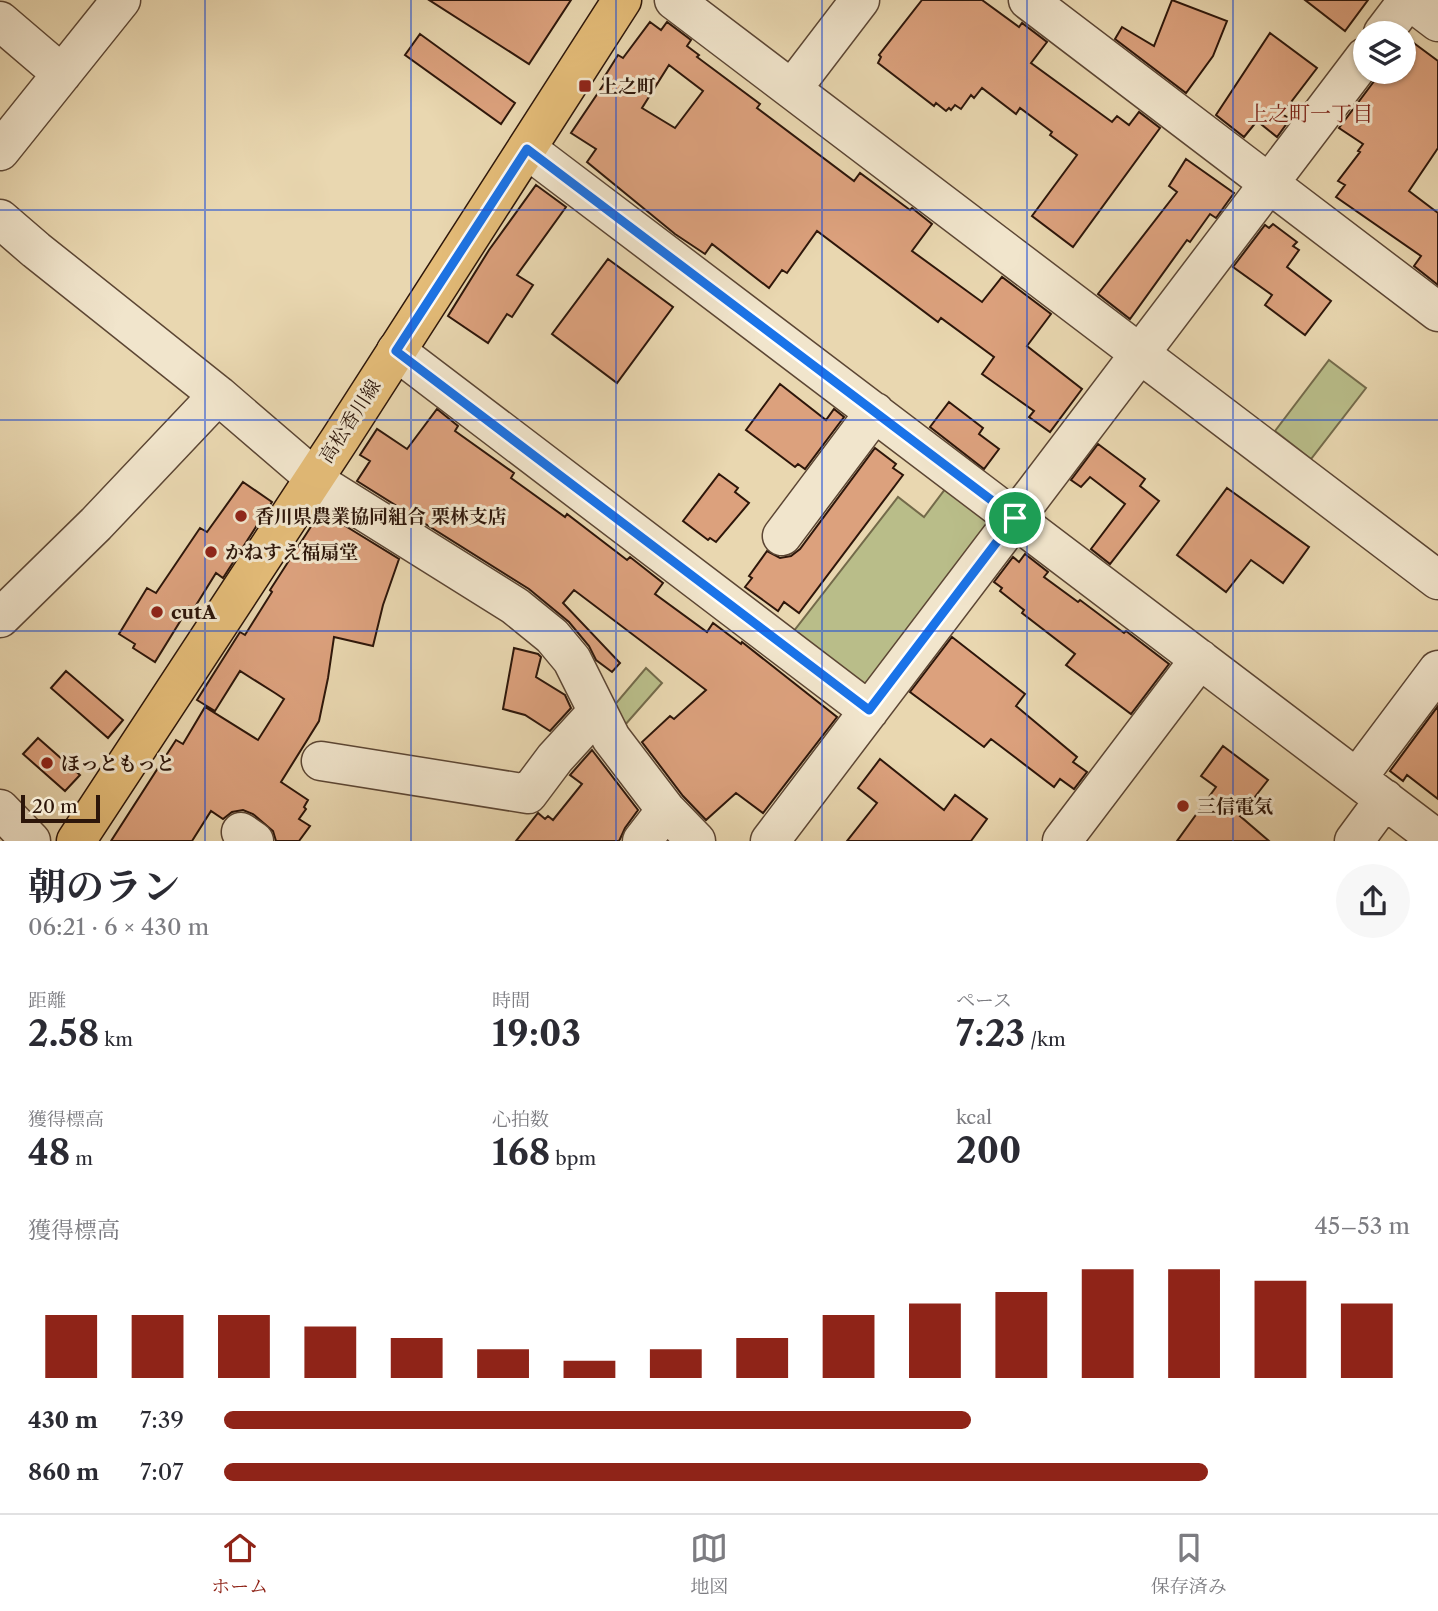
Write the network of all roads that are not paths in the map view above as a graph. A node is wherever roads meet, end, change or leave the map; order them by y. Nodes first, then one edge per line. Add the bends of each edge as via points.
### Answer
1 (121, 0) edge
2 (622, 0) edge
3 (674, 0) edge
4 (860, 0) edge
5 (1028, 0) edge
6 (1409, 0) edge
7 (0, 21) edge
8 (1392, 21) edge
9 (1438, 22) edge
10 (1353, 73) edge
11 (62, 74) junction
12 (792, 89) junction
13 (527, 149) junction
14 (0, 151) edge
15 (1269, 184) junction
16 (0, 219) edge
17 (1438, 312) edge
18 (396, 351) junction
19 (1141, 353) junction
20 (218, 395) junction
21 (875, 412) junction
22 (314, 477) junction
23 (1015, 518) junction
24 (782, 536) dead end
25 (1438, 580) edge
26 (0, 618) edge
27 (1200, 659) junction
28 (1438, 670) edge
29 (869, 710) junction
30 (597, 712) junction
31 (344, 773) dead end
32 (1371, 789) junction
33 (0, 810) edge
34 (666, 810) junction
35 (1438, 840) edge
36 (32, 841) edge
37 (76, 841) edge
38 (642, 841) edge
39 (696, 841) edge
40 (770, 841) edge
41 (1062, 841) edge
42 (1354, 841) edge

1 - 11 street
2 - 13 main road, 高松香川線
3 - 12 street
4 - 12 street
5 - 15 street
6 - 8 street
6 - 9 street
7 - 11 street
10 - 15 street
11 - 14 street
12 - 19 street
13 - 18 main road, 高松香川線
13 - 21 street
15 - 17 street
15 - 19 street
16 - 20 street
18 - 22 main road, 高松香川線
18 - 29 street
19 - 23 street
19 - 25 street
20 - 22 street
20 - 26 street
21 - 23 street
21 - 24 street
22 - 30 street via 515,606 552,636 572,660
22 - 37 main road, 高松香川線
23 - 27 street
23 - 29 street
27 - 32 street
27 - 41 street
28 - 32 street
29 - 40 street
30 - 31 street via 528,794 496,776
30 - 34 street via 611,738
32 - 35 street
32 - 42 street
33 - 36 street
34 - 38 street
34 - 39 street

